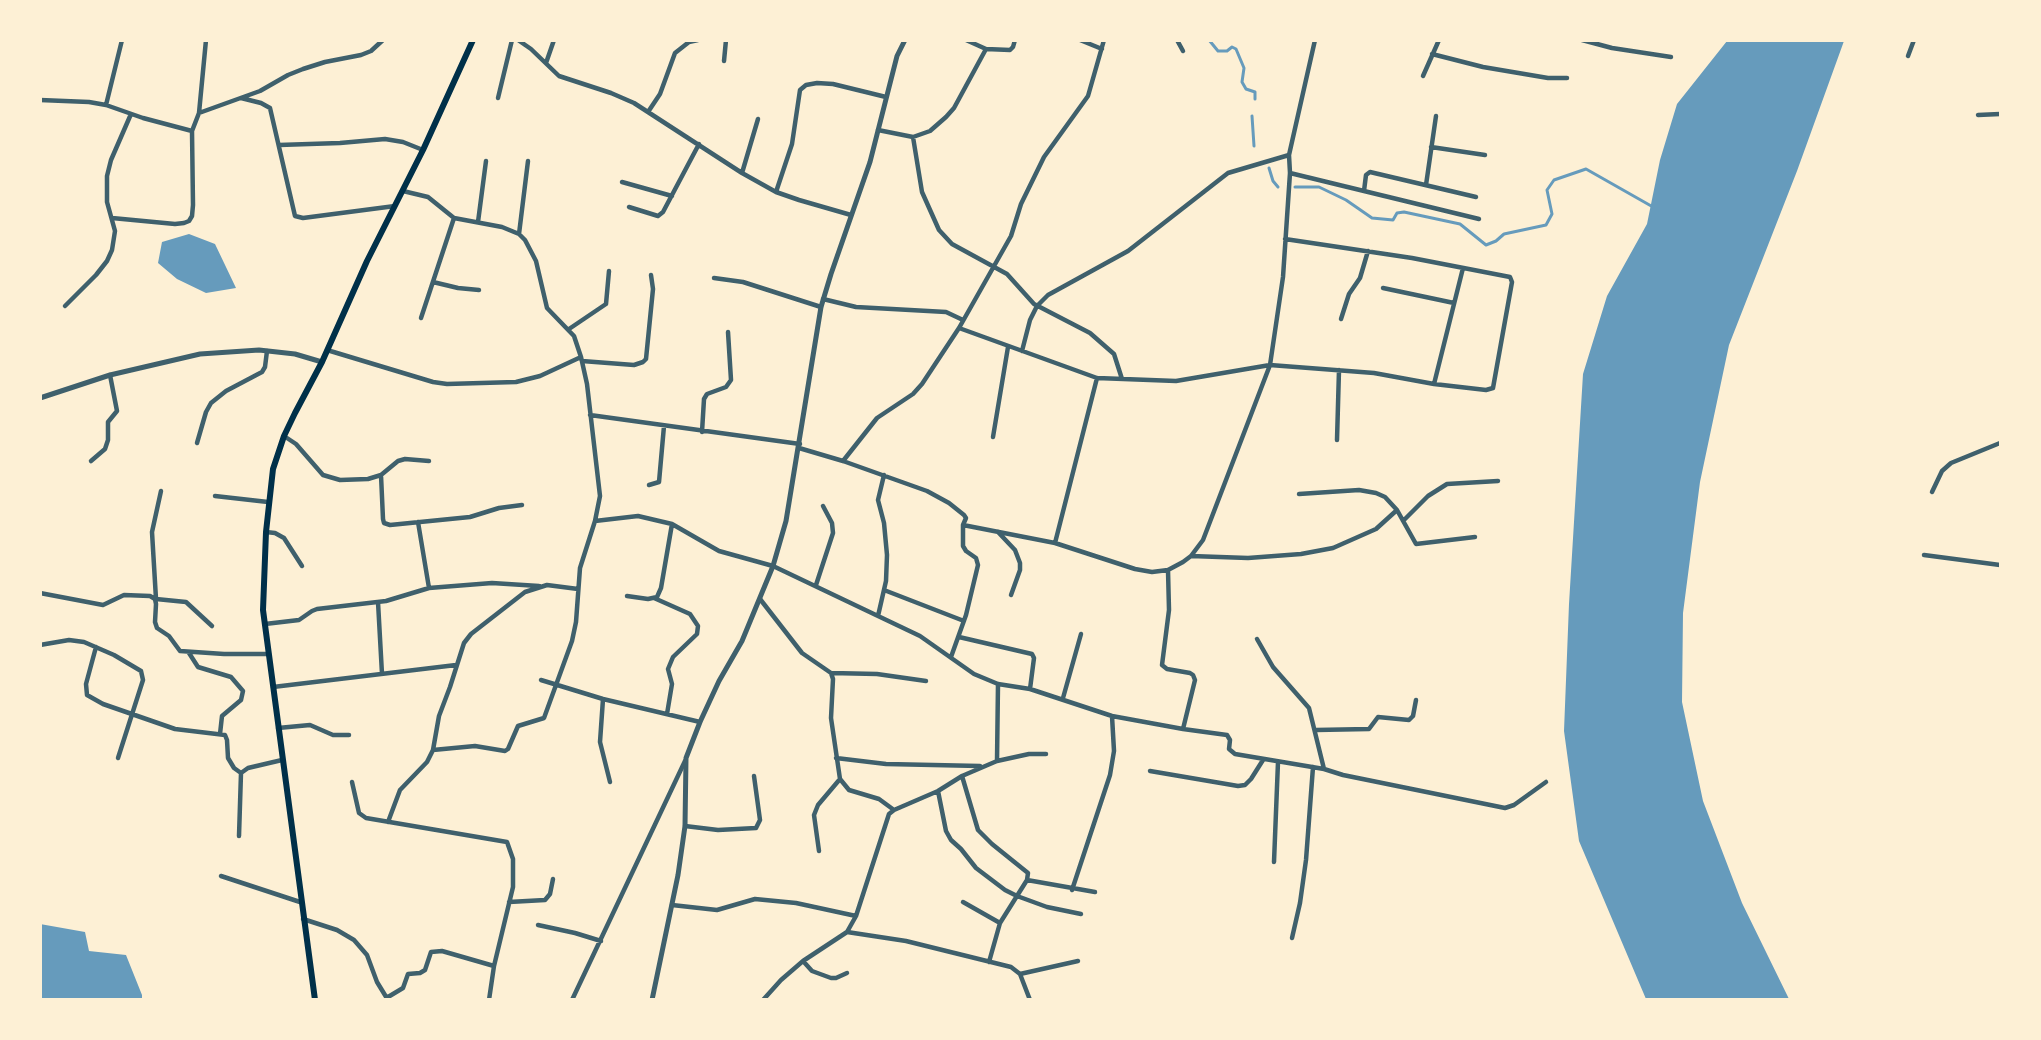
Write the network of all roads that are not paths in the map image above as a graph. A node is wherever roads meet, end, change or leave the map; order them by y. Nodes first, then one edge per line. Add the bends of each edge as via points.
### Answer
1 (122, 40) edge
2 (206, 40) edge
3 (383, 40) edge
4 (473, 40) edge
5 (512, 40) edge
6 (518, 40) edge
7 (554, 40) edge
8 (698, 40) edge
9 (726, 40) edge
10 (905, 40) edge
11 (966, 40) edge
12 (1015, 40) edge
13 (1080, 40) edge
14 (1104, 40) edge
15 (1177, 40) edge
16 (1315, 40) edge
17 (1439, 40) edge
18 (1582, 40) edge
19 (1914, 40) edge
20 (986, 49) junction
21 (1102, 49) junction
22 (1183, 51) dead end
23 (1432, 54) junction
24 (1908, 56) dead end
25 (1671, 57) dead end
26 (724, 62) dead end
27 (546, 63) junction
28 (1423, 76) dead end
29 (1567, 78) dead end
30 (886, 97) junction
31 (241, 98) junction
32 (498, 98) dead end
33 (40, 100) edge
34 (106, 105) junction
35 (648, 112) junction
36 (200, 113) junction
37 (130, 114) junction
38 (2001, 114) edge
39 (1978, 115) dead end
40 (1436, 116) dead end
41 (758, 119) dead end
42 (878, 130) junction
43 (192, 131) junction
44 (913, 137) junction
45 (699, 144) junction
46 (279, 146) junction
47 (1431, 147) junction
48 (423, 150) junction
49 (1289, 155) junction
50 (1485, 155) dead end
51 (486, 161) dead end
52 (528, 161) dead end
53 (742, 173) junction
54 (1290, 173) junction
55 (622, 182) dead end
56 (1426, 185) junction
57 (403, 191) junction
58 (1364, 191) junction
59 (776, 192) junction
60 (672, 196) junction
61 (1476, 197) dead end
62 (395, 206) junction
63 (629, 207) dead end
64 (851, 215) junction
65 (112, 218) junction
66 (454, 218) junction
67 (1479, 219) dead end
68 (478, 222) junction
69 (519, 234) junction
70 (1285, 239) junction
71 (1368, 251) junction
72 (995, 267) junction
73 (1463, 268) junction
74 (609, 272) dead end
75 (651, 275) dead end
76 (714, 278) dead end
77 (433, 282) junction
78 (1383, 288) dead end
79 (479, 290) dead end
80 (823, 299) junction
81 (1454, 303) junction
82 (1035, 305) junction
83 (65, 306) dead end
84 (821, 307) junction
85 (421, 318) dead end
86 (1341, 319) dead end
87 (963, 320) junction
88 (959, 328) junction
89 (568, 329) junction
90 (728, 332) dead end
91 (1008, 347) junction
92 (327, 350) junction
93 (267, 351) junction
94 (1022, 351) junction
95 (582, 359) junction
96 (322, 362) junction
97 (1270, 365) junction
98 (1339, 370) junction
99 (110, 375) junction
100 (1097, 378) junction
101 (1122, 379) junction
102 (1434, 384) junction
103 (40, 398) edge
104 (590, 415) junction
105 (664, 426) junction
106 (702, 432) junction
107 (284, 436) junction
108 (993, 437) dead end
109 (1337, 440) dead end
110 (197, 443) dead end
111 (2001, 443) edge
112 (799, 446) junction
113 (90, 461) dead end
114 (429, 461) dead end
115 (843, 461) junction
116 (381, 475) junction
117 (884, 475) junction
118 (1498, 481) dead end
119 (649, 485) dead end
120 (161, 491) dead end
121 (1932, 492) dead end
122 (1299, 494) dead end
123 (215, 496) dead end
124 (268, 501) junction
125 (522, 505) dead end
126 (823, 506) dead end
127 (1397, 510) junction
128 (595, 521) junction
129 (1403, 521) junction
130 (418, 522) junction
131 (672, 525) junction
132 (963, 525) junction
133 (266, 532) junction
134 (998, 532) junction
135 (1475, 537) dead end
136 (1055, 543) junction
137 (1924, 555) dead end
138 (1191, 556) junction
139 (302, 566) dead end
140 (773, 566) junction
141 (2001, 566) edge
142 (1168, 570) junction
143 (816, 585) junction
144 (541, 586) junction
145 (429, 588) junction
146 (578, 589) junction
147 (884, 590) junction
148 (40, 593) edge
149 (1011, 595) dead end
150 (627, 596) dead end
151 (654, 598) junction
152 (156, 599) junction
153 (760, 599) junction
154 (378, 602) junction
155 (878, 616) junction
156 (964, 621) junction
157 (264, 624) junction
158 (212, 626) dead end
159 (1081, 634) dead end
160 (959, 637) junction
161 (1257, 639) dead end
162 (40, 645) edge
163 (96, 647) junction
164 (188, 652) junction
165 (268, 654) junction
166 (951, 657) junction
167 (456, 665) junction
168 (831, 673) junction
169 (382, 674) junction
170 (541, 680) dead end
171 (926, 681) dead end
172 (998, 684) junction
173 (557, 686) junction
174 (273, 687) junction
175 (1030, 689) junction
176 (603, 699) junction
177 (1063, 699) junction
178 (1416, 700) dead end
179 (667, 714) junction
180 (133, 715) junction
181 (1112, 716) junction
182 (700, 723) junction
183 (278, 728) junction
184 (1183, 729) junction
185 (1316, 730) junction
186 (220, 734) junction
187 (350, 735) dead end
188 (433, 750) junction
189 (1046, 754) dead end
190 (118, 758) dead end
191 (686, 758) junction
192 (836, 758) junction
193 (282, 760) junction
194 (1263, 760) junction
195 (997, 761) junction
196 (1278, 762) junction
197 (983, 766) junction
198 (1313, 767) junction
199 (1324, 769) junction
200 (1150, 771) dead end
201 (241, 773) junction
202 (754, 776) dead end
203 (962, 776) junction
204 (840, 779) junction
205 (352, 782) dead end
206 (610, 782) dead end
207 (1546, 782) dead end
208 (938, 791) junction
209 (894, 810) junction
210 (388, 822) junction
211 (685, 826) junction
212 (239, 836) dead end
213 (819, 851) dead end
214 (1274, 862) dead end
215 (221, 876) dead end
216 (553, 879) dead end
217 (1026, 880) junction
218 (1072, 890) junction
219 (1095, 892) dead end
220 (1017, 896) junction
221 (300, 902) junction
222 (963, 902) dead end
223 (509, 903) junction
224 (672, 905) junction
225 (1081, 914) dead end
226 (856, 916) junction
227 (303, 919) junction
228 (1000, 924) junction
229 (538, 925) dead end
230 (847, 932) junction
231 (1292, 938) dead end
232 (601, 941) junction
233 (803, 961) junction
234 (1078, 961) dead end
235 (989, 962) junction
236 (494, 966) junction
237 (848, 973) dead end
238 (1020, 974) junction
239 (388, 998) edge
240 (315, 999) edge
241 (489, 999) edge
242 (572, 999) edge
243 (652, 999) edge
244 (763, 999) edge
245 (1030, 999) edge

1 - 34 street
2 - 36 street
3 - 31 street via 371,51 303,69
4 - 48 main road
5 - 32 street
6 - 27 street
7 - 27 street
8 - 35 street via 675,53 660,93
9 - 26 street
10 - 30 street
11 - 20 street
12 - 20 street via 1010,50
13 - 21 street
14 - 21 street
15 - 22 street
16 - 49 street
17 - 23 street
18 - 25 street
19 - 24 street
20 - 44 street via 946,117 930,131
21 - 72 street via 1088,96 1044,157
23 - 28 street
23 - 29 street via 1483,67
27 - 35 street via 559,76 611,93
30 - 42 street
30 - 59 street via 817,82 800,90 792,144
31 - 36 street
31 - 46 street via 270,108
33 - 34 street
34 - 37 street
35 - 45 street
36 - 43 street
37 - 43 street
37 - 65 street via 107,177 107,202
38 - 39 street
40 - 47 street
41 - 53 street
42 - 44 street
42 - 64 street
43 - 65 street via 193,205 189,221 175,224
44 - 72 street via 922,192 939,230 952,244
45 - 53 street
45 - 60 street
46 - 48 street via 385,138
46 - 62 street via 295,216
47 - 50 street
47 - 56 street
48 - 57 main road
49 - 54 street
49 - 82 street via 1228,173 1137,244
51 - 68 street
52 - 69 street
53 - 59 street
54 - 58 street
54 - 70 street
55 - 60 street
56 - 58 street via 1370,172
56 - 61 street
57 - 62 main road
57 - 66 street via 428,196
58 - 67 street
59 - 64 street
60 - 63 street via 658,216
62 - 92 main road
64 - 80 street
65 - 83 street via 115,240 107,261
66 - 68 street
66 - 77 street
68 - 69 street
69 - 89 street via 536,261 547,308
70 - 71 street
70 - 97 street
71 - 73 street
71 - 86 street
72 - 82 street via 1007,274
72 - 87 street
73 - 81 street
73 - 102 street via 1507,275 1511,279 1496,381 1486,390
74 - 89 street via 606,304
75 - 95 street via 653,290 643,363
76 - 84 street via 743,282
77 - 79 street
77 - 85 street
78 - 81 street
80 - 84 street
80 - 87 street via 856,307 946,312
81 - 102 street
82 - 94 street
82 - 101 street via 1090,333 1114,354
84 - 112 street
87 - 88 street
88 - 91 street
88 - 115 street via 922,384 877,418
89 - 95 street
90 - 106 street via 731,380 704,399
91 - 94 street
91 - 108 street
92 - 95 street via 447,384 516,382
92 - 96 main road
93 - 96 street
93 - 99 street via 200,354
93 - 110 street via 262,372 211,402
94 - 100 street
95 - 104 street
96 - 107 main road
97 - 98 street
97 - 101 street via 1176,381
97 - 138 street via 1203,540
98 - 102 street
98 - 109 street
99 - 103 street
99 - 113 street via 117,411 108,422 105,449
100 - 101 street
100 - 136 street
104 - 105 street
104 - 128 street via 600,496
105 - 106 street
105 - 119 street via 659,483
106 - 112 street
107 - 116 street via 323,475 340,480
107 - 124 main road
111 - 121 street via 1951,463 1942,471
112 - 115 street
112 - 140 street
114 - 116 street via 398,461
115 - 117 street
116 - 130 street via 384,523
117 - 132 street via 949,503 966,518
117 - 147 street via 878,500 887,555
118 - 129 street via 1447,484 1428,496
120 - 152 street via 152,532
122 - 127 street via 1359,490 1385,497
123 - 124 street
124 - 133 main road
125 - 130 street via 470,517
126 - 143 street via 833,533
127 - 129 street
127 - 138 street via 1377,529 1333,548 1302,555
128 - 131 street via 638,516
128 - 146 street via 580,568
129 - 135 street via 1413,542 1420,545
130 - 145 street
131 - 140 street via 719,551
131 - 151 street via 661,588
132 - 134 street
132 - 156 street via 963,546 978,564
133 - 139 street via 284,538
133 - 157 main road
134 - 136 street
134 - 149 street via 1016,550 1020,563
136 - 142 street via 1135,569
137 - 141 street
138 - 142 street
140 - 143 street
140 - 153 street
142 - 184 street via 1169,610 1162,665 1190,673 1195,680
143 - 155 street
144 - 145 street via 492,583
144 - 146 street
144 - 167 street via 525,592 471,634
145 - 154 street
146 - 173 street via 572,641
147 - 155 street
147 - 156 street
148 - 152 street via 103,605 124,595
150 - 151 street
151 - 179 street via 690,614 698,626 697,634 673,657 668,669 672,684
152 - 158 street via 186,602
152 - 164 street via 157,628 170,636 180,651
153 - 168 street via 802,653
153 - 182 street
154 - 157 street via 316,609 299,620
154 - 169 street
155 - 166 street via 920,636
156 - 160 street
157 - 165 main road
159 - 177 street
160 - 166 street
160 - 175 street via 1032,654
161 - 185 street via 1273,667 1309,708
162 - 163 street via 76,640
163 - 180 street via 141,671 143,680
163 - 180 street via 86,684 87,695
164 - 165 street
164 - 186 street via 198,668 231,676 243,691 241,700 222,716
165 - 174 main road
166 - 172 street via 974,674
167 - 169 street
167 - 188 street via 439,716
168 - 171 street
168 - 192 street
169 - 174 street
170 - 173 street
172 - 175 street
172 - 195 street
173 - 176 street
173 - 188 street via 544,718 518,726 505,751 475,746
174 - 183 main road
175 - 177 street
176 - 179 street
176 - 206 street via 600,742
177 - 181 street
178 - 185 street via 1409,720 1378,717 1369,729
179 - 182 street
180 - 186 street via 176,729
180 - 190 street
181 - 184 street
181 - 218 street via 1114,751 1110,775
182 - 191 street
183 - 187 street via 310,725 333,735
183 - 193 main road
184 - 194 street via 1227,735 1232,753
185 - 199 street
186 - 201 street via 227,740 228,758
188 - 210 street via 427,762 400,789
189 - 195 street
191 - 211 street
191 - 232 street
192 - 197 street via 886,764
192 - 204 street
193 - 201 street
193 - 221 main road
194 - 196 street
194 - 200 street via 1251,779 1238,786
195 - 197 street
196 - 198 street
196 - 214 street
197 - 203 street
198 - 199 street
198 - 231 street via 1306,860
199 - 207 street via 1505,808 1514,806
201 - 212 street
202 - 211 street via 760,820 756,828 718,830
203 - 208 street
203 - 217 street via 978,830 1027,870
204 - 209 street via 849,790 879,799
204 - 213 street via 814,815
205 - 210 street via 361,816
208 - 209 street
208 - 220 street via 951,840 976,868
209 - 226 street via 886,820
210 - 223 street via 507,842 513,859
211 - 224 street
215 - 221 street
216 - 223 street via 545,900
217 - 218 street
217 - 220 street
218 - 219 street
220 - 225 street
220 - 228 street
221 - 227 main road
222 - 228 street
223 - 236 street
224 - 226 street via 717,910 755,899
224 - 243 street
226 - 230 street
227 - 239 street via 354,940 367,955
227 - 240 main road
228 - 235 street
229 - 232 street
230 - 233 street
230 - 235 street via 906,941
232 - 242 street
233 - 237 street via 812,971 831,978
233 - 244 street
234 - 238 street
235 - 238 street via 1011,967
236 - 239 street via 442,951 431,952 425,970 408,974 403,988
236 - 241 street
238 - 245 street

